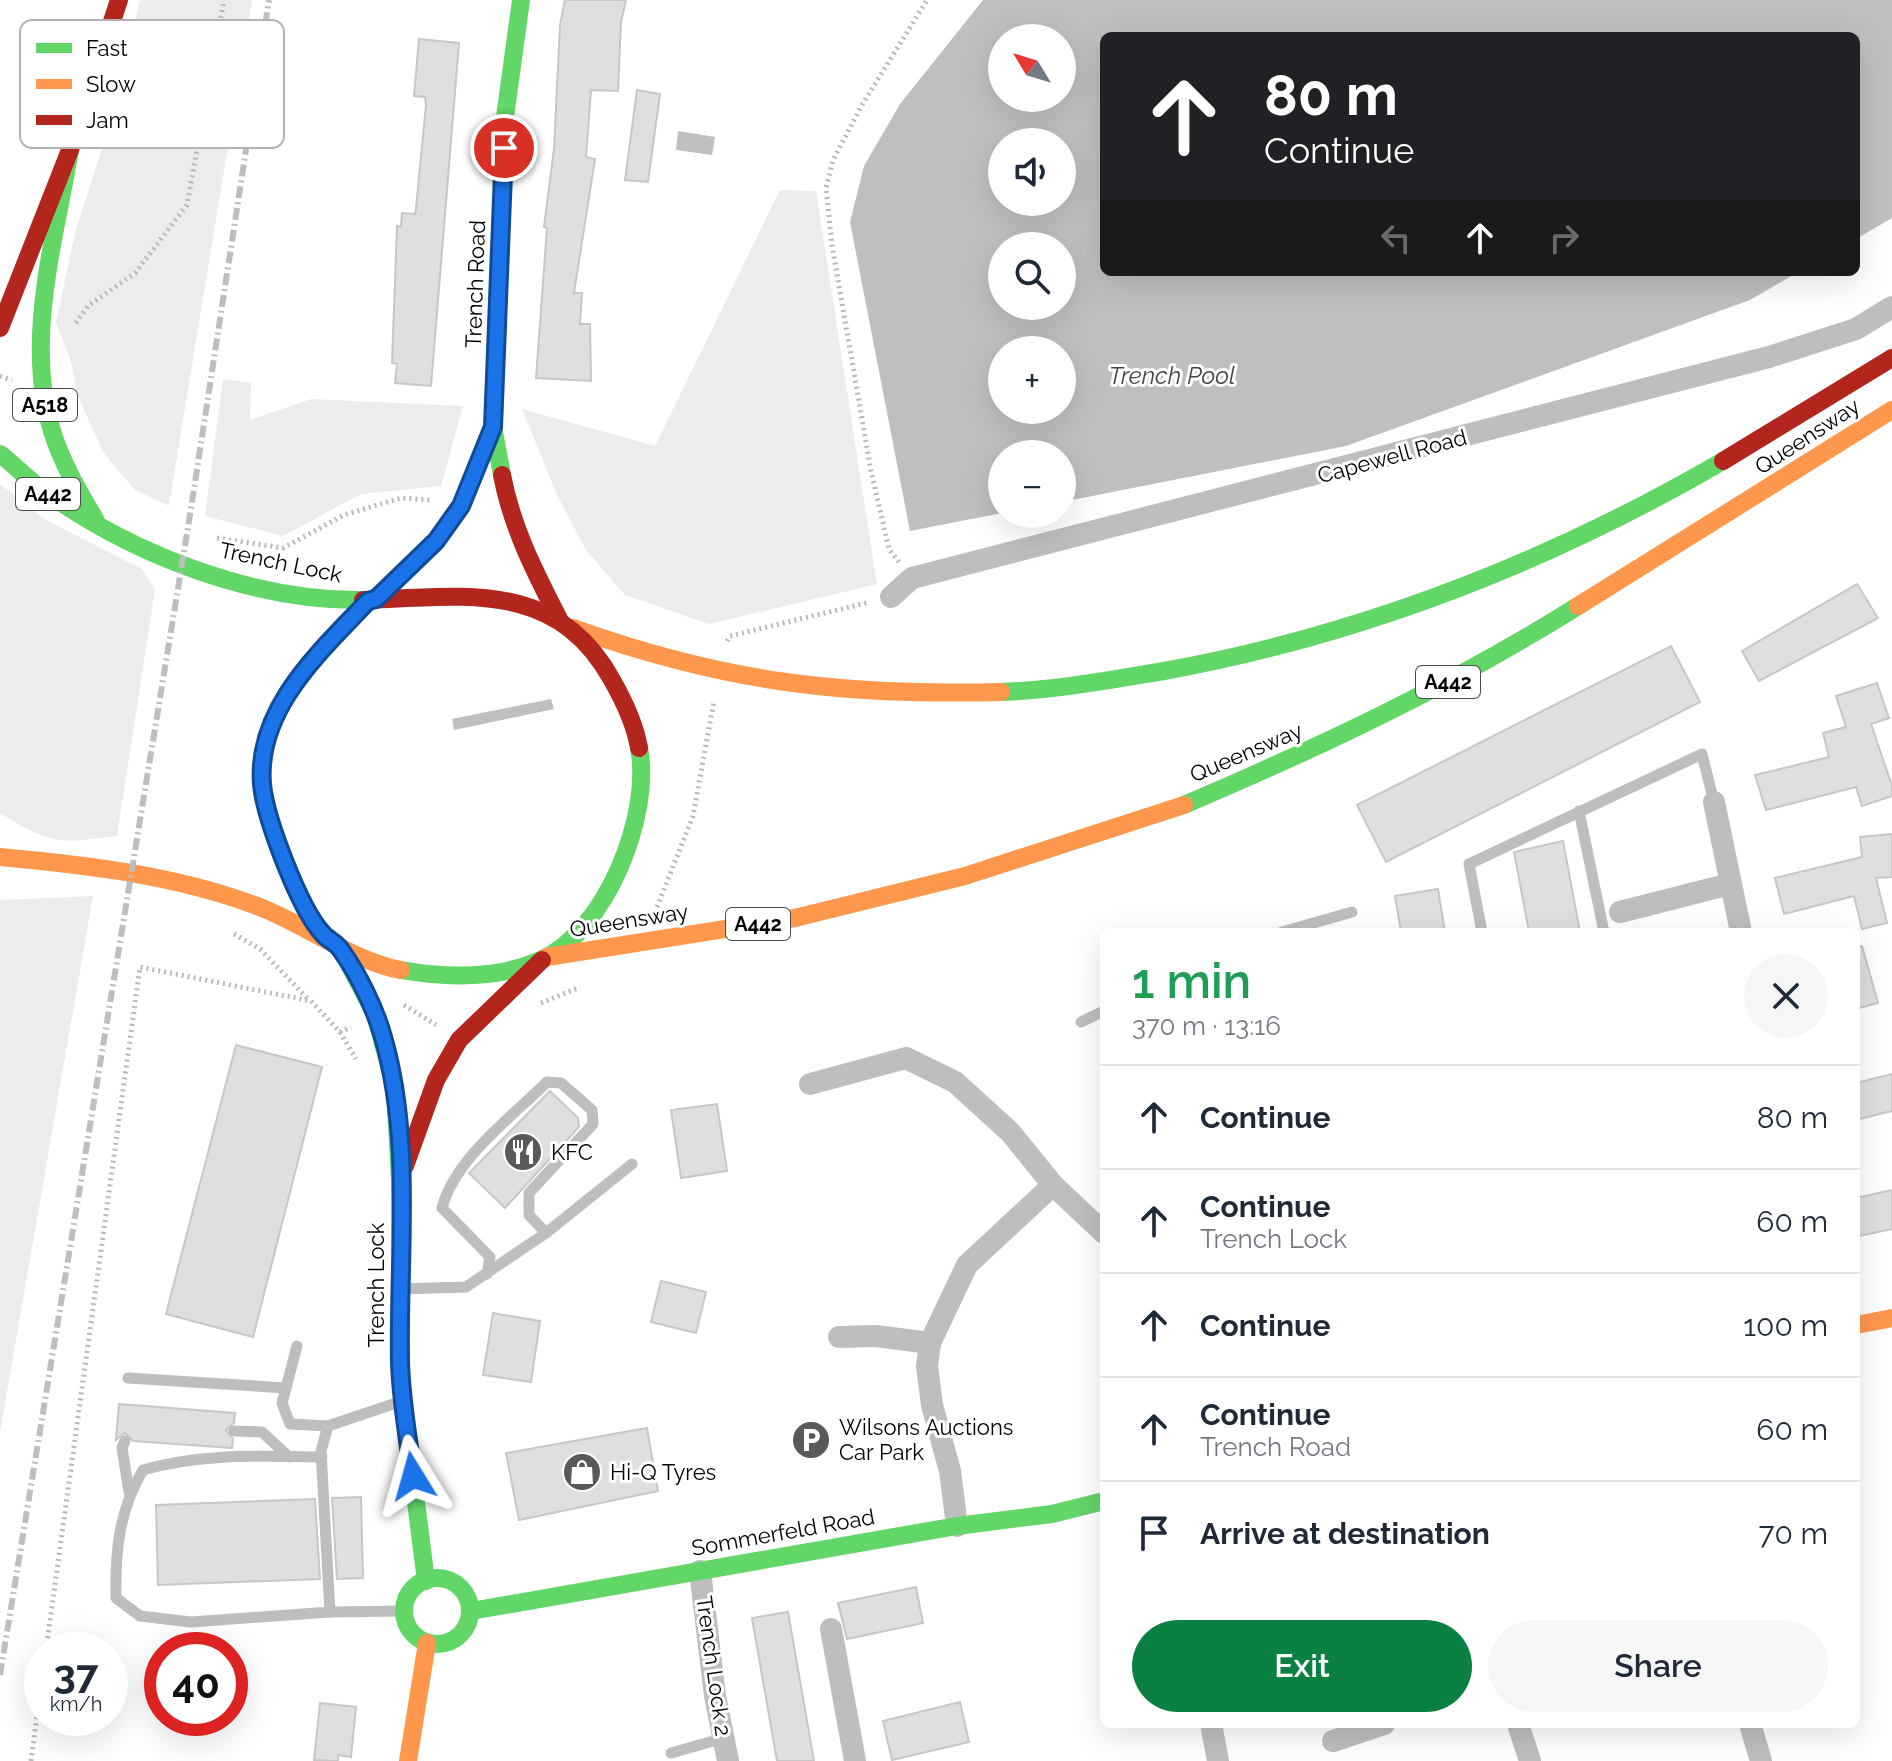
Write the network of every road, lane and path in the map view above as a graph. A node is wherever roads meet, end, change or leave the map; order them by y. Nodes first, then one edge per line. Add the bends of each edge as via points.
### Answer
1 (119, 0) edge
2 (224, 0) edge
3 (521, 0) edge
4 (927, 0) edge
5 (112, 20) edge
6 (220, 20) edge
7 (197, 148) edge
8 (70, 150) joint
9 (7, 291) edge
10 (1892, 307) edge
11 (0, 328) edge
12 (72, 330) dead end
13 (1892, 358) edge
14 (1892, 410) edge
15 (493, 427) junction
16 (0, 454) edge
17 (461, 506) junction
18 (100, 527) junction
19 (207, 535) dead end
20 (889, 549) dead end
21 (891, 597) joint
22 (372, 600) junction
23 (566, 624) junction
24 (730, 636) dead end
25 (719, 673) junction
26 (1714, 802) joint
27 (1579, 811) junction
28 (13, 837) dead end
29 (0, 857) edge
30 (52, 862) junction
31 (1730, 884) junction
32 (1352, 912) dead end
33 (1620, 912) dead end
34 (1296, 928) edge
35 (1481, 928) edge
36 (1603, 928) edge
37 (1740, 928) edge
38 (226, 929) dead end
39 (322, 934) junction
40 (649, 942) junction
41 (340, 947) junction
42 (544, 958) junction
43 (591, 983) dead end
44 (311, 1001) junction
45 (534, 1007) dead end
46 (1100, 1013) edge
47 (375, 1014) junction
48 (1081, 1022) dead end
49 (340, 1032) junction
50 (459, 1040) junction
51 (358, 1063) dead end
52 (810, 1084) dead end
53 (632, 1164) dead end
54 (400, 1180) junction
55 (1053, 1185) junction
56 (1100, 1229) edge
57 (546, 1233) junction
58 (487, 1274) junction
59 (401, 1289) junction
60 (1892, 1318) edge
61 (1860, 1324) edge
62 (839, 1337) dead end
63 (930, 1343) junction
64 (297, 1346) dead end
65 (128, 1378) dead end
66 (286, 1388) junction
67 (403, 1400) junction
68 (328, 1426) junction
69 (234, 1431) dead end
70 (125, 1441) dead end
71 (289, 1457) junction
72 (322, 1457) junction
73 (129, 1493) junction
74 (1100, 1502) edge
75 (957, 1526) junction
76 (700, 1571) junction
77 (426, 1581) junction
78 (404, 1611) junction
79 (471, 1611) junction
80 (330, 1612) junction
81 (831, 1629) dead end
82 (48, 1632) edge
83 (427, 1643) junction
84 (1212, 1728) edge
85 (1372, 1728) edge
86 (1519, 1728) edge
87 (1751, 1728) edge
88 (34, 1736) edge
89 (724, 1738) junction
90 (1333, 1741) dead end
91 (671, 1753) dead end
92 (31, 1761) edge
93 (408, 1761) edge
94 (728, 1761) edge
95 (855, 1761) edge
96 (1218, 1761) edge
97 (1530, 1761) edge
98 (1761, 1761) edge

1 - 5 main road, A518
2 - 6 path
3 - 15 main road, Trench Road via 505,117
4 - 20 path via 862,105 833,160 826,188 871,471
7 - 12 path via 187,205 135,273 88,306
8 - 9 main road, A518
8 - 18 main road, A518 via 39,359 45,409 65,468
9 - 11 main road, A518
10 - 21 street, Capewell Road via 1856,329 1769,357 912,578
13 - 25 main road, Queensway / A442 via 1629,512 1487,578 1302,641 1143,676 1011,692 893,693
14 - 40 main road, Queensway / A442 via 1495,658 1324,745 1174,809 965,876 795,918
15 - 17 main road
15 - 23 main road via 509,510 525,552
16 - 18 main road, A442
17 - 19 path via 401,498 344,515 283,548
17 - 22 main road via 436,541
18 - 22 main road, Trench Lock / A442 via 193,568 260,586 328,599
21 - 24 path
22 - 23 main road, Trench Lock / A442 via 430,594 474,597
22 - 39 lane, Trench Lock via 309,664 284,700 269,732 265,757 262,782 270,819 289,872
23 - 25 main road, Queensway / A442
23 - 42 main road via 607,672 629,709 642,755 637,821 620,870 599,905
25 - 40 path via 693,816 657,906 644,914
26 - 27 lane via 1702,754
26 - 31 street
27 - 35 lane via 1469,864
27 - 36 lane
28 - 30 main road
29 - 30 main road, Trench Lock / A442
30 - 39 main road, Trench Lock / A442 via 235,898
31 - 33 street
31 - 37 street
32 - 34 lane
38 - 44 path via 260,949
39 - 41 main road, Trench Lock / A442
40 - 42 main road, Queensway / A442
41 - 42 main road, Trench Lock / A442 via 376,964 461,975
41 - 47 main road, Trench Lock
42 - 50 main road
43 - 45 path
44 - 49 path
44 - 82 path via 140,967
46 - 48 lane
47 - 49 path
47 - 50 path via 401,1004
47 - 54 main road, Trench Lock via 395,1087
49 - 51 path
50 - 54 main road via 436,1080
52 - 55 street via 906,1058 955,1082 1010,1132
53 - 57 lane
54 - 59 main road, Trench Lock
55 - 56 street
55 - 63 street via 967,1265
57 - 58 lane
57 - 58 lane via 529,1215 529,1193 593,1124 592,1110 561,1083 547,1082 460,1171 444,1201 448,1217 490,1257
58 - 59 lane via 466,1287
59 - 67 main road, Trench Lock
60 - 61 main road
62 - 63 street
63 - 75 street via 932,1405 950,1471
64 - 66 lane
65 - 66 lane
66 - 68 lane via 282,1403 290,1424
67 - 68 lane
67 - 77 main road, Trench Lock
68 - 72 lane
69 - 71 lane via 262,1432
70 - 73 lane
71 - 72 lane
71 - 73 lane via 170,1462 143,1470
72 - 80 lane
73 - 80 lane via 115,1549 116,1598 140,1616 191,1622
74 - 75 main road, Sommerfeld Road
75 - 76 main road, Sommerfeld Road
76 - 79 main road, Sommerfeld Road
76 - 89 street, Trench Lock 2
77 - 78 main road via 410,1593
77 - 79 main road via 456,1584
78 - 80 lane
78 - 83 main road via 411,1631
79 - 83 main road via 457,1638
81 - 95 street
83 - 93 main road
84 - 96 street
85 - 90 street
86 - 97 street
87 - 98 street
88 - 92 path
89 - 91 lane
89 - 94 street, Trench Lock 2

